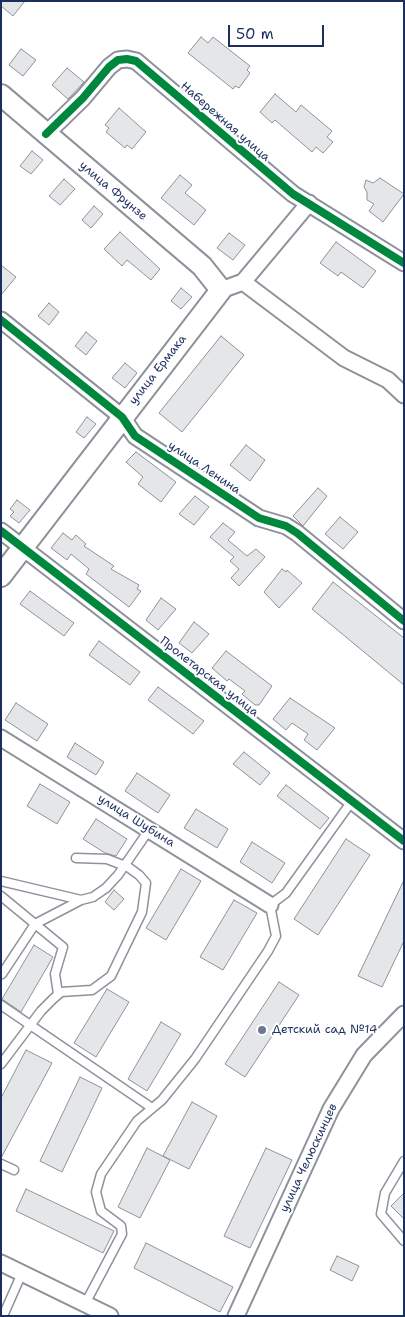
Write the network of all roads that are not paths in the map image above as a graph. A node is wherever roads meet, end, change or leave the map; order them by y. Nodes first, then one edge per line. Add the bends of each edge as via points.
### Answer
1 (1, 95) edge
2 (46, 134) junction
3 (310, 203) junction
4 (404, 263) edge
5 (243, 282) junction
6 (220, 290) junction
7 (1, 320) edge
8 (404, 395) edge
9 (122, 417) junction
10 (1, 531) edge
11 (23, 547) junction
12 (1, 576) edge
13 (404, 621) edge
14 (1, 738) edge
15 (352, 801) junction
16 (149, 830) junction
17 (404, 841) edge
18 (76, 858) dead end
19 (125, 866) junction
20 (1, 881) edge
21 (1, 896) edge
22 (81, 900) junction
23 (270, 905) junction
24 (35, 924) junction
25 (2, 974) edge
26 (58, 994) junction
27 (1, 1005) edge
28 (404, 1014) edge
29 (30, 1025) junction
30 (1, 1064) edge
31 (152, 1108) junction
32 (404, 1162) edge
33 (1, 1164) edge
34 (14, 1170) dead end
35 (404, 1241) edge
36 (1, 1263) edge
37 (22, 1273) junction
38 (85, 1304) junction
39 (3, 1316) edge
40 (110, 1316) edge
41 (236, 1316) edge

1 - 2 street, улица Фрунзе
2 - 3 street, Набережная улица via 110,67 118,60 127,59 146,68 260,168
2 - 6 street, улица Фрунзе via 202,266
3 - 4 street, Набережная улица
3 - 5 street
5 - 6 street
5 - 8 street via 344,358 388,380
6 - 9 street, улица Ермака
7 - 9 street, улица Ленина
9 - 11 street, улица Ермака
9 - 13 street, улица Ленина via 135,436 224,496 259,518 286,526 296,533
10 - 11 street, Пролетарская улица
11 - 12 street, улица Ермака
11 - 15 street, Пролетарская улица
14 - 16 street, улица Шубина
15 - 17 street, Пролетарская улица
15 - 23 lane via 286,893
16 - 19 lane
16 - 23 street, улица Шубина
18 - 19 lane via 107,860
19 - 22 lane via 106,888
19 - 26 lane via 146,883 146,897 118,963 111,976 92,990 68,990
20 - 22 lane
21 - 24 lane
22 - 24 lane
23 - 31 lane via 276,936 268,951 195,1059
24 - 25 lane
24 - 26 lane via 63,947 55,974
26 - 29 lane
27 - 29 lane
28 - 41 street, улица Челюскинцев via 364,1055 331,1109
29 - 30 lane
29 - 31 lane
31 - 38 lane via 137,1121 101,1174 96,1192 101,1210 121,1226 122,1234
32 - 35 lane via 385,1193 381,1214
33 - 34 lane
36 - 37 street
37 - 38 street
37 - 39 lane
38 - 40 street

